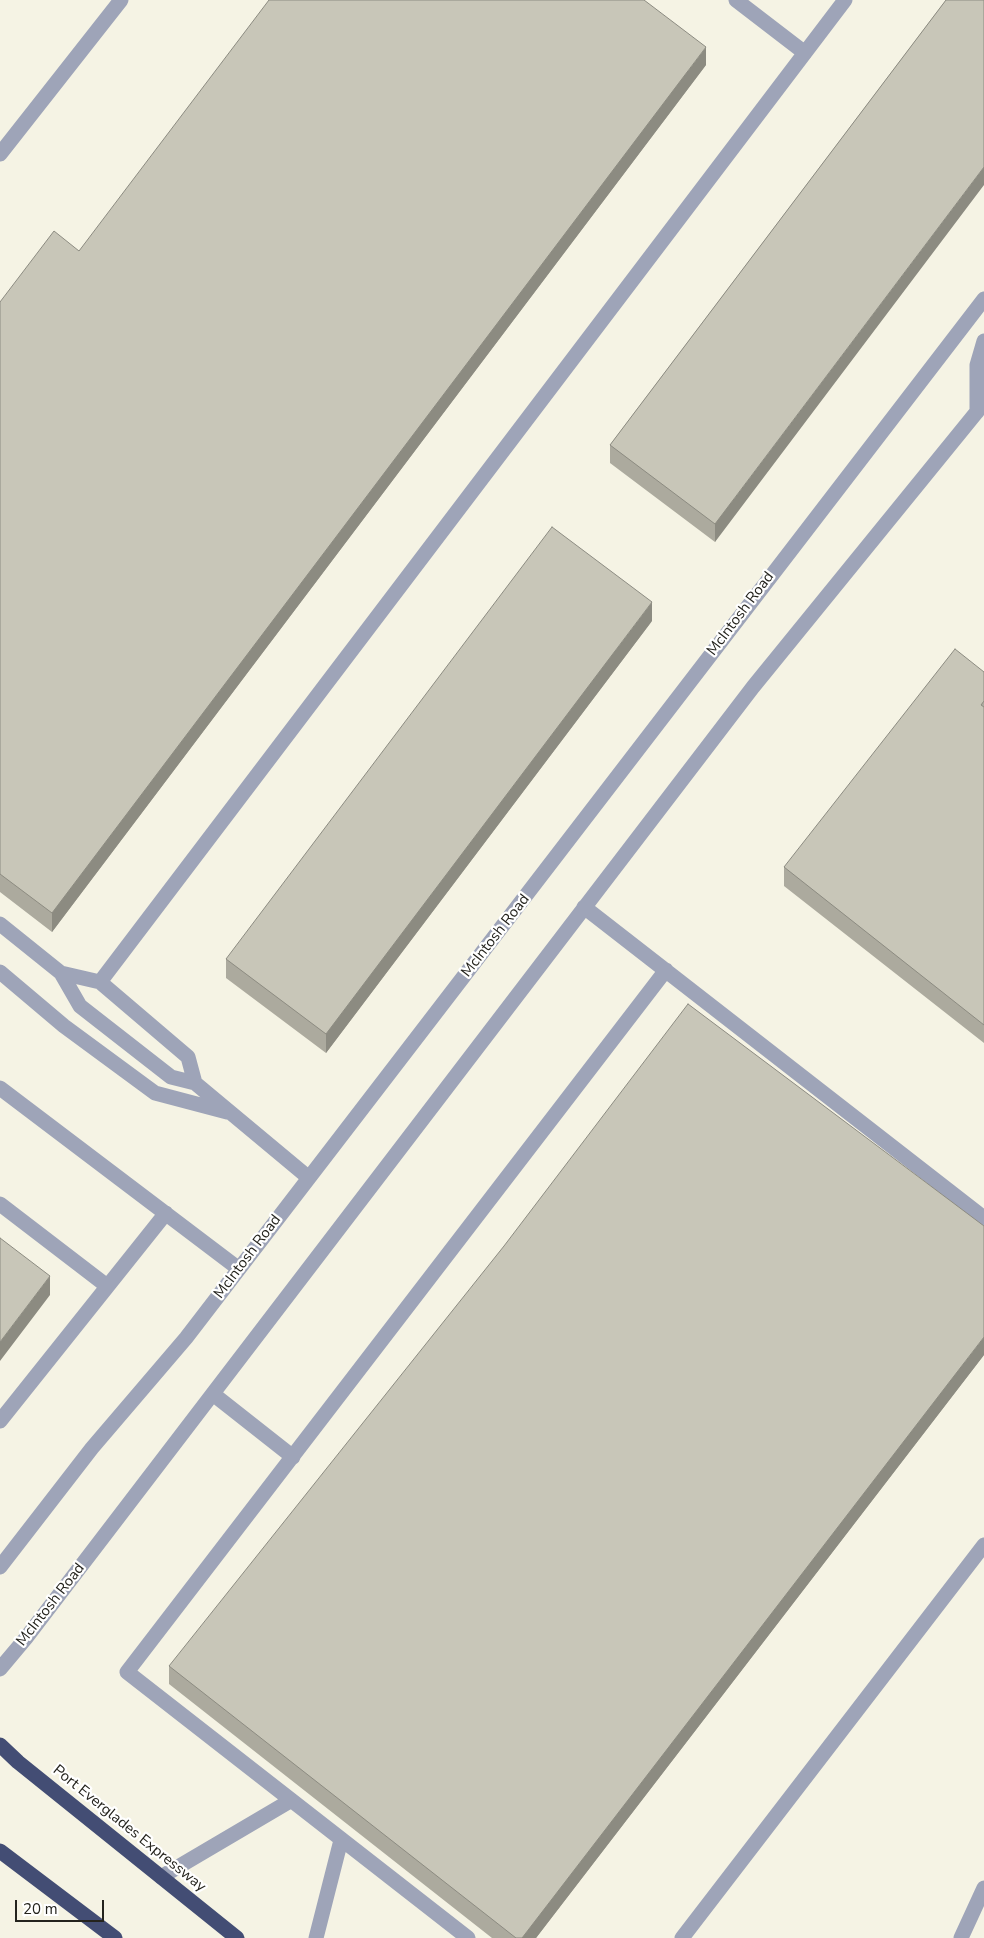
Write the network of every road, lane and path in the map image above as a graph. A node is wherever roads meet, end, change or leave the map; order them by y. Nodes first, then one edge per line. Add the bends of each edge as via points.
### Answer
1 (121, 0) edge
2 (736, 0) edge
3 (845, 0) edge
4 (805, 53) junction
5 (0, 154) edge
6 (984, 298) edge
7 (984, 341) edge
8 (982, 411) edge
9 (584, 906) junction
10 (0, 924) edge
11 (666, 970) junction
12 (0, 972) edge
13 (61, 973) junction
14 (100, 982) junction
15 (195, 1083) junction
16 (0, 1088) edge
17 (231, 1113) junction
18 (309, 1178) junction
19 (0, 1204) edge
20 (166, 1213) junction
21 (984, 1218) edge
22 (239, 1269) junction
23 (107, 1286) junction
24 (213, 1394) junction
25 (0, 1421) edge
26 (292, 1457) junction
27 (984, 1545) edge
28 (0, 1567) edge
29 (0, 1669) edge
30 (0, 1745) edge
31 (290, 1801) junction
32 (340, 1840) junction
33 (0, 1851) edge
34 (161, 1877) junction
35 (984, 1888) edge
36 (114, 1938) edge
37 (237, 1938) edge
38 (316, 1938) edge
39 (468, 1938) edge
40 (682, 1938) edge
41 (962, 1938) edge

1 - 5 street
2 - 4 street
3 - 4 street
4 - 14 street
6 - 18 street, McIntosh Road
7 - 8 street via 977,365
8 - 9 street, McIntosh Road via 753,687
9 - 11 street
9 - 24 street, McIntosh Road
10 - 13 street
11 - 21 street
11 - 26 street
12 - 17 street via 64,1026 154,1093
13 - 14 street
13 - 15 street via 80,1006 171,1078
14 - 15 street via 188,1057
15 - 17 street
16 - 20 street
17 - 18 street
18 - 22 street, McIntosh Road
19 - 23 street
20 - 22 street
20 - 23 street
22 - 28 street, McIntosh Road via 186,1338 92,1448
23 - 25 street
24 - 26 street
24 - 29 street, McIntosh Road
26 - 31 street via 127,1672
27 - 40 street
30 - 34 highway, Port Everglades Expressway
31 - 32 street
31 - 34 street
32 - 38 street
32 - 39 street
33 - 36 highway
34 - 37 highway, Port Everglades Expressway
35 - 41 street

